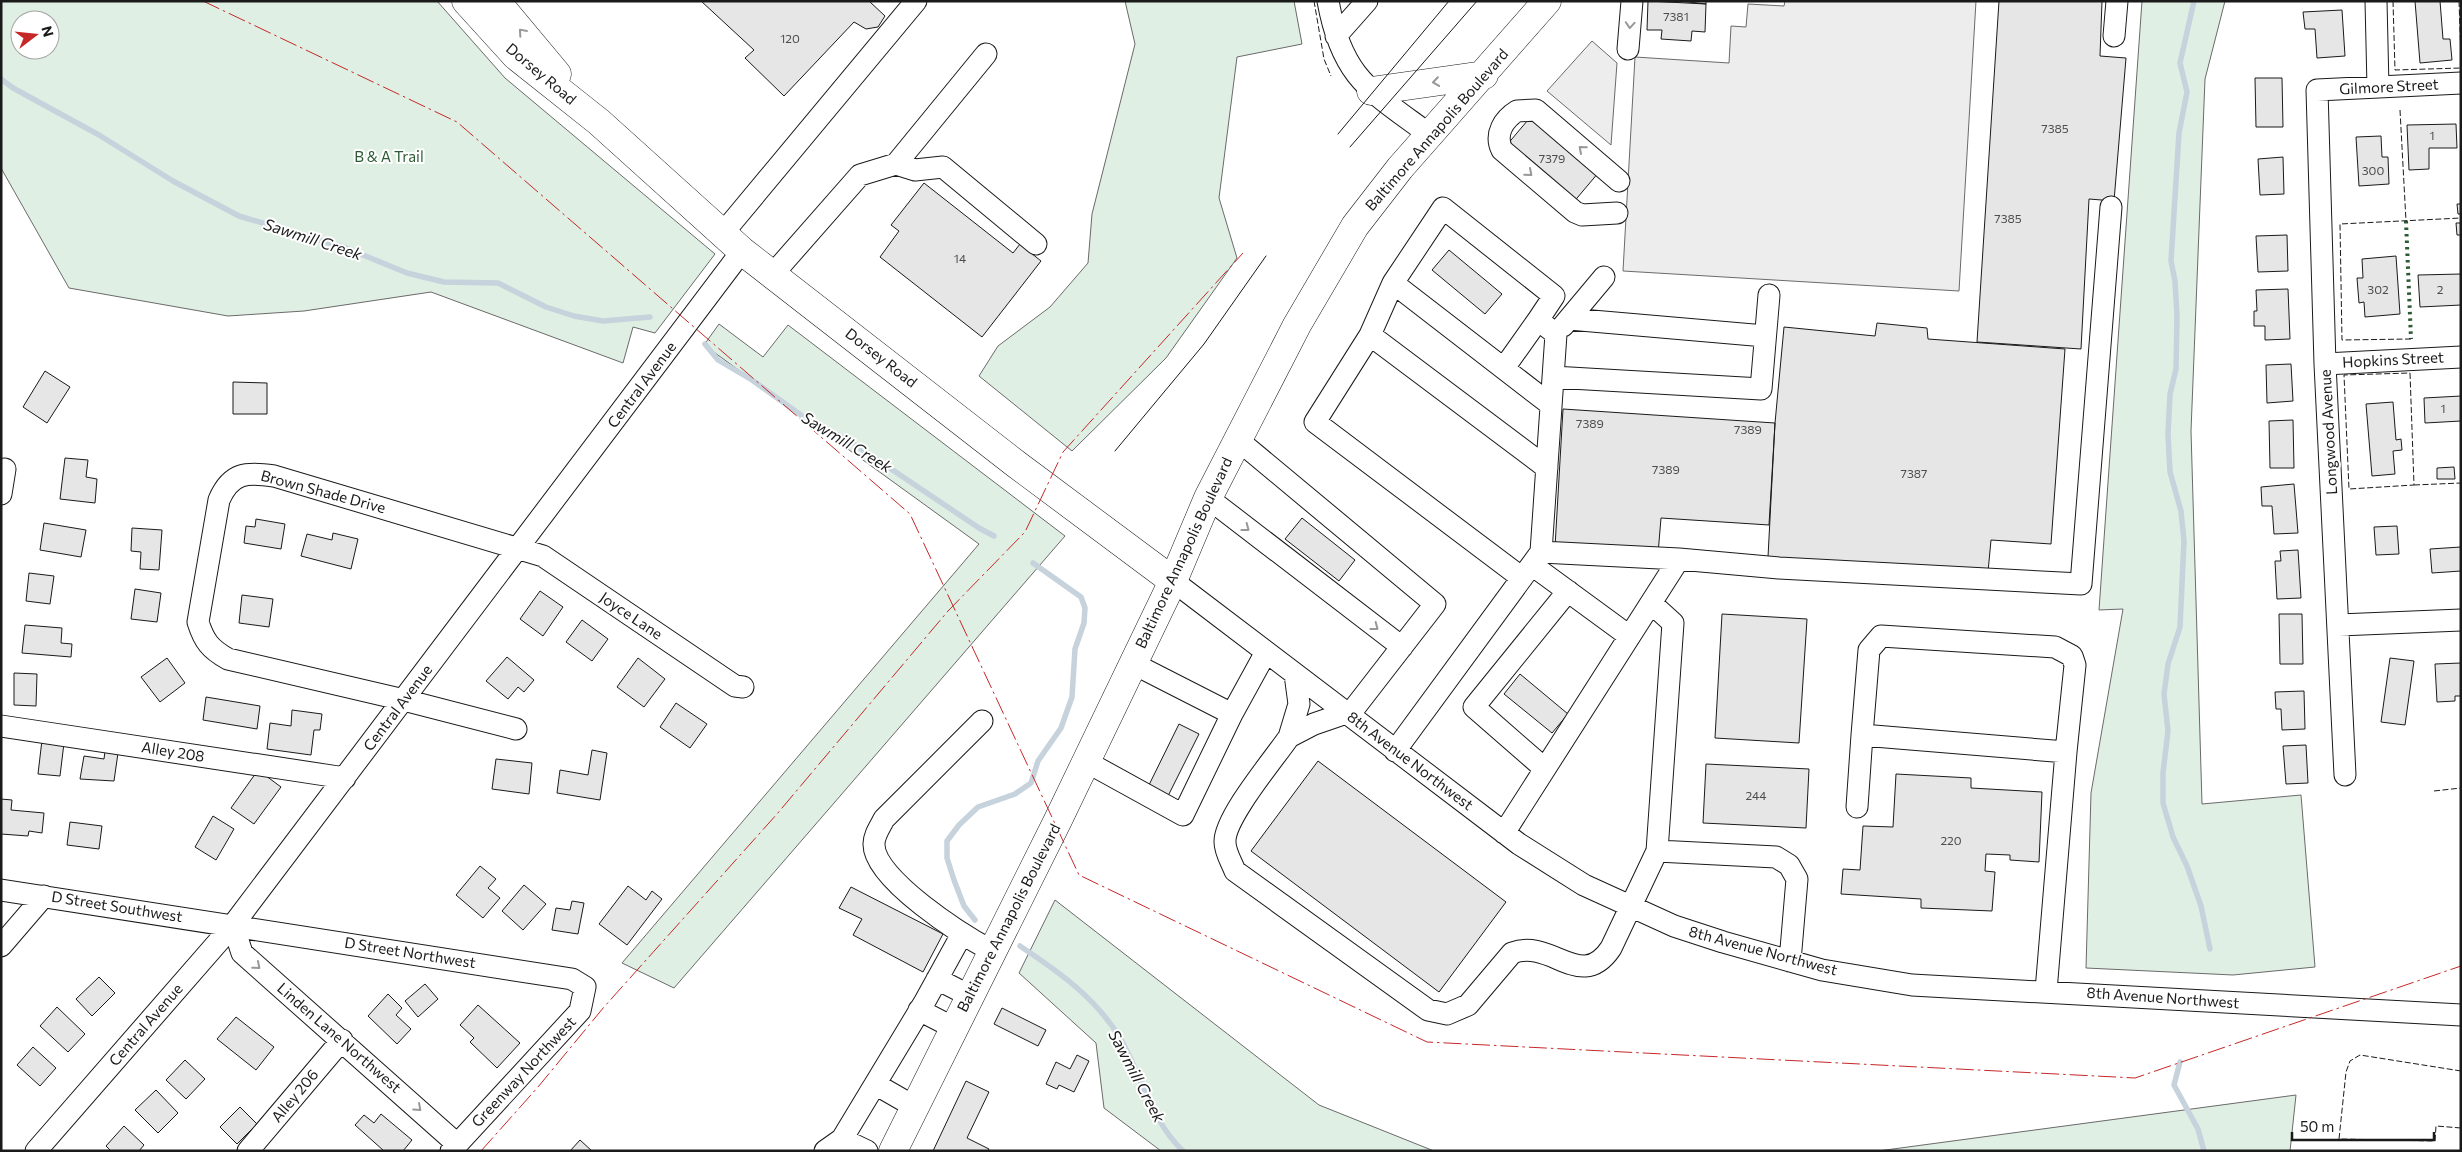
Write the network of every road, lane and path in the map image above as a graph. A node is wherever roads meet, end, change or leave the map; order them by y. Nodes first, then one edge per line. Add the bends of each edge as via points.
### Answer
1 (466, 1) edge
2 (496, 1) edge
3 (916, 1) edge
4 (1328, 1) edge
5 (1367, 1) edge
6 (1547, 1) edge
7 (1632, 1) edge
8 (2117, 1) edge
9 (2376, 1) edge
10 (1336, 36) junction
11 (2114, 36) dead end
12 (1628, 49) dead end
13 (986, 54) dead end
14 (1484, 75) junction
15 (2461, 84) edge
16 (2378, 87) junction
17 (2317, 90) joint
18 (1371, 91) junction
19 (599, 122) junction
20 (1430, 135) junction
21 (896, 164) junction
22 (1619, 181) dead end
23 (2111, 207) dead end
24 (1617, 213) dead end
25 (732, 242) junction
26 (1036, 244) dead end
27 (773, 274) junction
28 (1604, 277) dead end
29 (1394, 283) junction
30 (1769, 295) dead end
31 (1538, 320) junction
32 (1563, 326) junction
33 (1370, 335) junction
34 (1765, 336) junction
35 (2461, 357) edge
36 (2325, 364) junction
37 (1504, 368) junction
38 (1553, 377) junction
39 (1551, 405) junction
40 (1238, 440) junction
41 (1547, 468) junction
42 (5, 469) dead end
43 (1, 494) edge
44 (1208, 498) junction
45 (518, 548) junction
46 (1678, 559) junction
47 (1531, 565) junction
48 (1172, 581) junction
49 (1568, 591) junction
50 (1650, 603) junction
51 (2461, 620) edge
52 (2338, 626) junction
53 (1629, 636) junction
54 (1402, 647) junction
55 (1266, 652) junction
56 (1132, 664) junction
57 (1294, 674) junction
58 (743, 687) dead end
59 (404, 700) junction
60 (1232, 714) junction
61 (1347, 714) junction
62 (982, 721) dead end
63 (1, 726) edge
64 (516, 729) dead end
65 (1862, 734) junction
66 (1289, 737) junction
67 (1395, 751) junction
68 (2066, 752) junction
69 (1085, 761) junction
70 (1545, 769) junction
71 (2345, 775) dead end
72 (345, 778) junction
73 (1857, 807) dead end
74 (1504, 833) junction
75 (1658, 851) junction
76 (1, 890) edge
77 (44, 896) junction
78 (1630, 906) junction
79 (233, 925) junction
80 (962, 934) junction
81 (1, 946) edge
82 (992, 951) junction
83 (1790, 961) junction
84 (937, 979) junction
85 (585, 987) joint
86 (2046, 991) junction
87 (970, 996) junction
88 (919, 1010) junction
89 (2461, 1015) edge
90 (954, 1028) junction
91 (342, 1040) junction
92 (875, 1084) junction
93 (915, 1107) junction
94 (834, 1145) edge
95 (454, 1147) edge
96 (36, 1151) edge
97 (248, 1151) edge
98 (867, 1151) edge
99 (893, 1151) edge

1 - 19 main road, Dorsey Road via 516,56
19 -> 2 main road, Dorsey Road
3 - 25 street, Central Avenue
4 - 10 street
5 - 10 street
6 - 14 main road, Baltimore Annapolis Boulevard
7 -> 12 street
8 - 11 street
9 - 16 street
10 - 18 street via 1351,68
13 - 21 street
14 -> 18 main road
14 - 20 main road, Baltimore Annapolis Boulevard
15 - 16 street, Gilmore Street
16 - 17 street, Gilmore Street
17 - 36 street, Longwood Avenue
18 - 20 street
19 - 25 main road, Dorsey Road
20 - 40 main road, Baltimore Annapolis Boulevard via 1355,226 1297,325
21 - 26 street via 915,170 942,167
21 - 27 street via 860,175
22 -> 24 street via 1536,110 1517,111 1501,127 1499,140 1502,150 1576,212 1582,215
23 - 46 street via 2081,584 1779,568
25 - 27 main road, Dorsey Road
25 - 45 street, Central Avenue
27 - 48 main road, Dorsey Road
28 - 32 street
29 - 31 street via 1442,208 1554,296
29 - 33 street
29 - 37 street
30 - 34 street
31 - 32 street
31 - 37 street
32 - 34 street
32 - 38 street
33 - 41 street
33 - 47 street via 1315,422
34 - 38 street via 1761,389
35 - 36 street, Hopkins Street
36 - 52 street, Longwood Avenue
37 - 39 street
38 - 39 street
39 - 41 street
40 - 44 main road, Baltimore Annapolis Boulevard
40 - 54 street via 1435,604
41 - 47 street
42 - 43 street
44 - 48 main road, Baltimore Annapolis Boulevard
44 -> 54 street
45 - 58 street, Joyce Lane via 544,556 735,686
45 - 59 street, Central Avenue
45 - 59 street, Brown Shade Drive via 274,476 253,473 237,477 225,485 219,500 198,622 211,649 228,659
46 - 47 street
46 - 50 street
47 - 49 street
47 - 67 street
48 - 55 street, 8th Avenue Northwest
48 - 56 main road, Baltimore Annapolis Boulevard
49 - 53 street
49 - 70 street via 1474,707
50 - 53 street
50 - 75 street via 1674,623
51 - 52 street
52 - 71 street, Longwood Avenue
53 - 70 street
54 - 61 street
55 - 57 street, 8th Avenue Northwest
55 - 60 street
56 - 60 street
56 - 69 main road, Baltimore Annapolis Boulevard
57 - 61 street, 8th Avenue Northwest
57 - 66 street via 1299,704
59 - 64 street
59 - 72 street, Central Avenue
60 - 69 street via 1183,816
61 - 66 street via 1314,724
61 - 67 street, 8th Avenue Northwest
62 - 80 street via 884,819 874,845 880,862 894,881
63 - 72 street, Alley 208
65 - 68 street
65 - 68 street via 1869,650 1881,636 2055,647 2072,656 2075,665
65 - 73 street
66 - 78 street via 1229,824 1225,841 1235,871 1428,1010 1447,1014 1468,1005 1512,953 1522,949 1538,950 1582,967 1592,966 1611,948
67 - 74 street, 8th Avenue Northwest
68 - 86 street
69 - 82 main road, Baltimore Annapolis Boulevard
70 - 74 street
72 - 79 street, Central Avenue
74 - 78 street, 8th Avenue Northwest via 1584,885
75 - 78 street
75 - 83 street via 1776,857 1789,865 1797,879
76 - 77 street, D Street Southwest
77 - 79 street, D Street Southwest
77 - 81 street
78 - 83 street, 8th Avenue Northwest via 1674,926
79 - 85 street, D Street Northwest via 572,979
79 -> 91 street, Linden Lane Northwest via 242,953
79 - 96 street, Central Avenue
80 - 82 street
80 - 84 street
82 - 87 main road, Baltimore Annapolis Boulevard
83 - 86 street, 8th Avenue Northwest via 1822,970 1912,985
84 - 87 street
84 - 88 street
85 - 95 street, Greenway Northwest via 580,1011
86 - 89 street, 8th Avenue Northwest
87 - 90 main road, Baltimore Annapolis Boulevard
88 - 90 street
88 - 92 street
90 - 93 main road, Baltimore Annapolis Boulevard
91 -> 95 street, Linden Lane Northwest
91 - 97 street, Alley 206
92 - 93 street
92 - 94 street
93 - 99 main road, Baltimore Annapolis Boulevard
94 - 98 street

